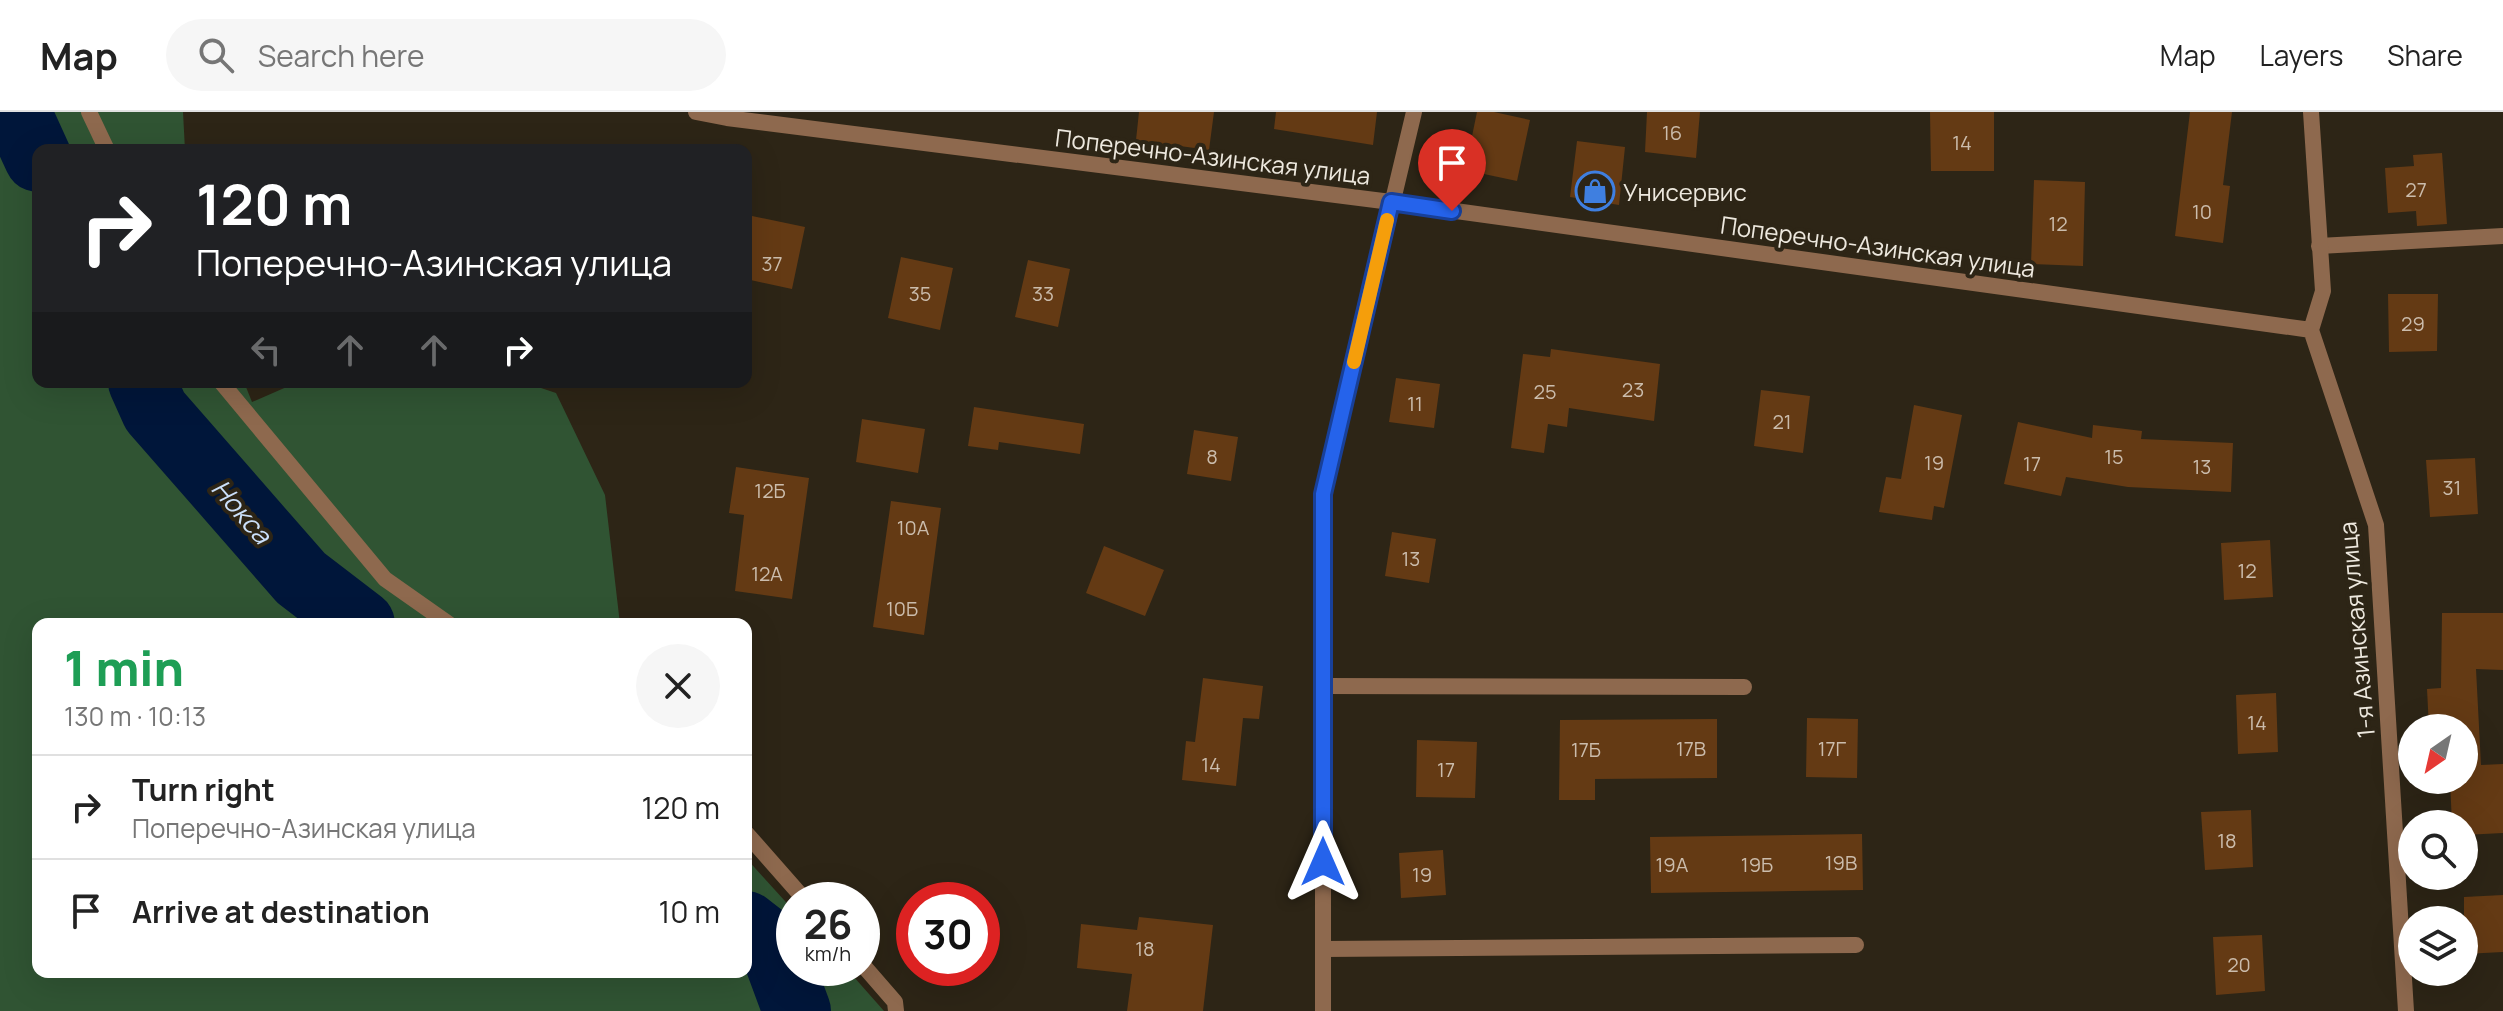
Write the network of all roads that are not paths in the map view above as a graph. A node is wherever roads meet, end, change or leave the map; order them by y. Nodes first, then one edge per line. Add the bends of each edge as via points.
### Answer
1 (89, 112) edge
2 (696, 112) edge
3 (1414, 112) edge
4 (2311, 112) edge
5 (104, 144) edge
6 (1391, 202) junction
7 (2503, 236) edge
8 (2319, 246) junction
9 (2311, 330) junction
10 (226, 388) edge
11 (440, 618) edge
12 (1323, 686) junction
13 (1744, 687) dead end
14 (752, 840) edge
15 (789, 882) edge
16 (1856, 945) dead end
17 (1323, 949) junction
18 (880, 985) edge
19 (896, 1011) edge
20 (1323, 1011) edge
21 (2406, 1011) edge

1 - 5 street
2 - 6 street, Поперечно-Азинская улица
3 - 6 street, Поперечно-Азинская улица
4 - 8 street
6 - 9 street, Поперечно-Азинская улица
6 - 12 street via 1323,494
7 - 8 street
8 - 9 street via 2323,291
9 - 21 street, 1-я Азинская улица via 2376,525
10 - 11 street via 385,579
12 - 13 street
12 - 17 street
14 - 15 street
16 - 17 street
17 - 20 street
18 - 19 street

